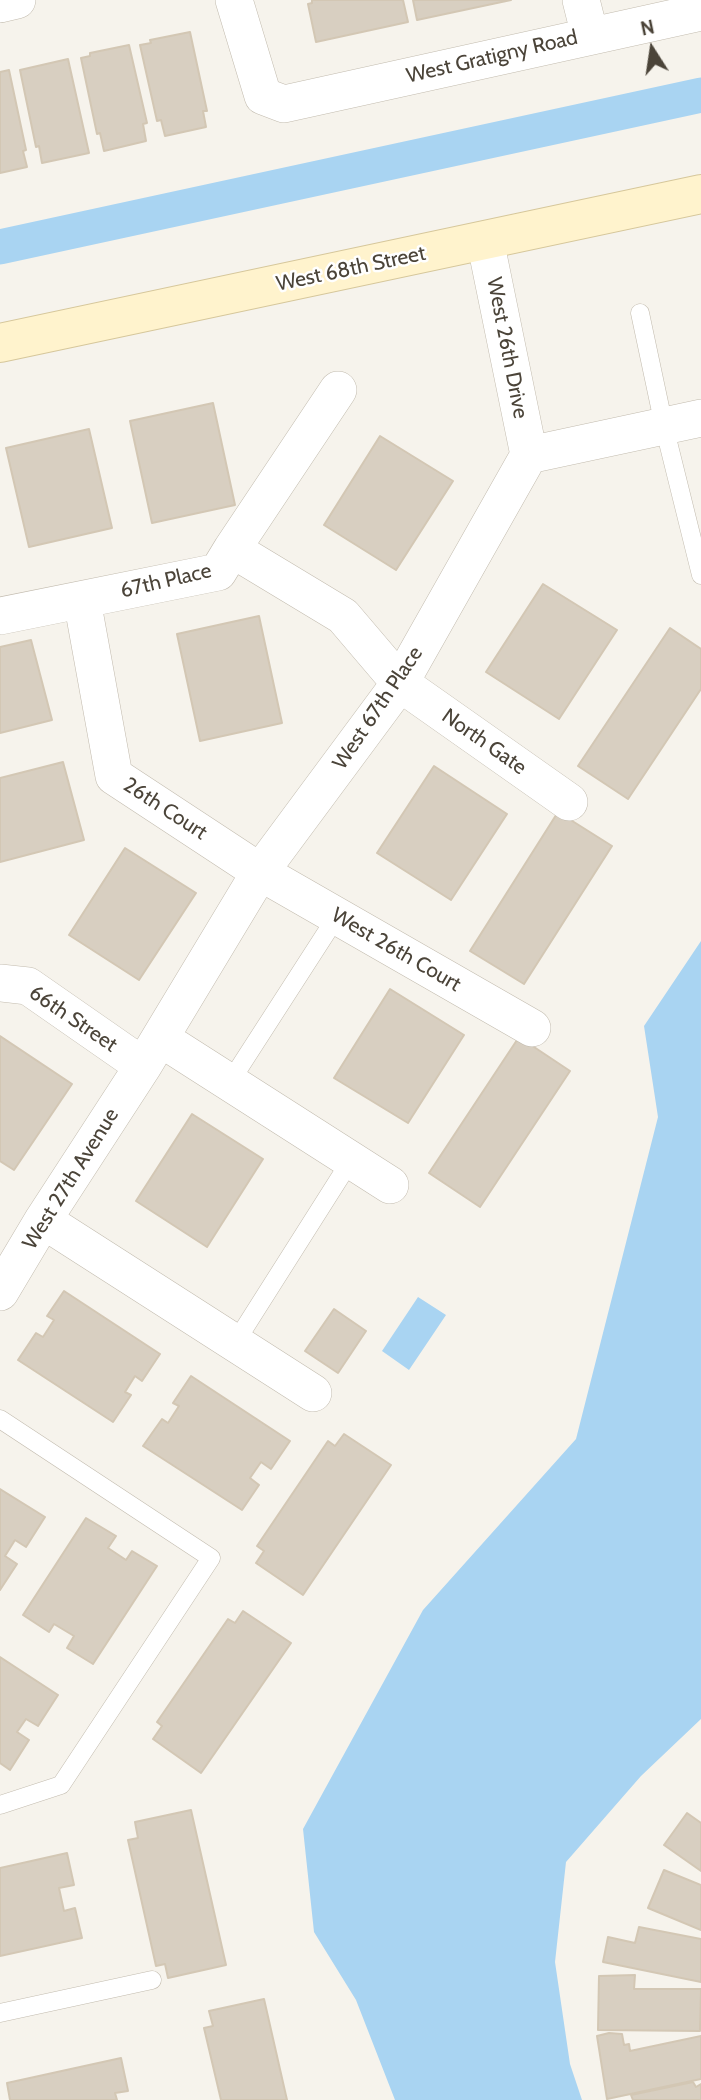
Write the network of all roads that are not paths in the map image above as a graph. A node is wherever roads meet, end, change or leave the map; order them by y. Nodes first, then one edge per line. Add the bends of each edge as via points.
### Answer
1 (17, 0) edge
2 (234, 0) edge
3 (581, 0) edge
4 (0, 4) edge
5 (701, 12) edge
6 (590, 36) junction
7 (701, 194) edge
8 (485, 240) junction
9 (640, 313) dead end
10 (0, 343) edge
11 (338, 390) dead end
12 (701, 418) edge
13 (664, 426) junction
14 (529, 455) junction
15 (232, 549) junction
16 (701, 575) edge
17 (82, 600) junction
18 (0, 616) edge
19 (400, 683) junction
20 (569, 802) dead end
21 (261, 872) junction
22 (337, 916) junction
23 (0, 983) edge
24 (532, 1028) dead end
25 (151, 1052) junction
26 (230, 1082) junction
27 (351, 1160) junction
28 (390, 1185) dead end
29 (43, 1220) junction
30 (12, 1245) edge
31 (0, 1292) edge
32 (235, 1343) junction
33 (313, 1393) dead end
34 (0, 1419) edge
35 (0, 1805) edge
36 (152, 1980) dead end
37 (0, 2013) edge

1 - 4 street
2 - 6 street, West Gratigny Road via 263,96 284,104
3 - 6 street
5 - 6 street, West Gratigny Road
7 - 8 main road, West 68th Street
8 - 10 main road, West 68th Street
8 - 14 street, West 26th Drive
9 - 13 lane
11 - 15 street
12 - 13 street
13 - 14 street
13 - 16 lane
14 - 19 street, West 67th Place
15 - 17 street, 67th Place via 218,572
15 - 19 street, 67th Place via 343,616
17 - 18 street, 67th Place
17 - 21 street, 26th Court via 114,776
19 - 20 street, North Gate
19 - 21 street, West 67th Place
21 - 22 street, West 26th Court
21 - 25 street, West 67th Place
22 - 24 street, West 26th Court
22 - 26 lane
23 - 25 street, 66th Street via 28,986
25 - 26 street
25 - 29 street, West 27th Avenue
26 - 27 street
27 - 28 street
27 - 32 lane
29 - 30 street, West 27th Avenue
29 - 32 street
30 - 31 street, West 27th Avenue
32 - 33 street
34 - 35 lane via 211,1558 61,1784
36 - 37 lane

